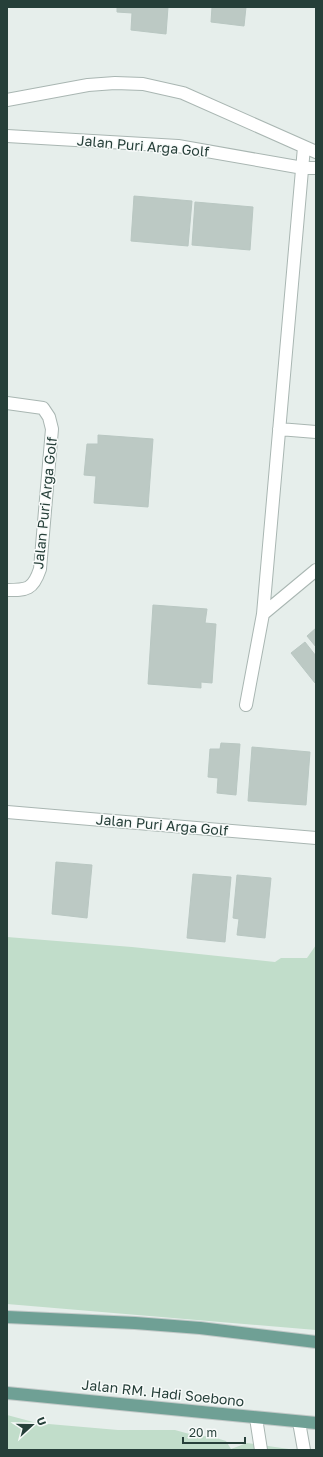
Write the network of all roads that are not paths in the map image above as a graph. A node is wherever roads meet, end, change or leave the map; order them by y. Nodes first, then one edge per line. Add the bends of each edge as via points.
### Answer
1 (7, 100) edge
2 (7, 136) edge
3 (304, 147) junction
4 (316, 152) edge
5 (303, 168) junction
6 (316, 168) edge
7 (7, 403) edge
8 (279, 429) junction
9 (316, 432) edge
10 (316, 570) edge
11 (7, 590) edge
12 (263, 614) junction
13 (246, 705) dead end
14 (7, 812) edge
15 (316, 838) edge
16 (7, 1317) edge
17 (316, 1342) edge
18 (7, 1393) edge
19 (256, 1418) junction
20 (300, 1422) junction
21 (316, 1423) edge
22 (261, 1450) edge
23 (304, 1450) edge

1 - 3 street via 88,85 143,84 183,93
2 - 5 street, Jalan Puri Arga Golf via 178,146
3 - 4 street
3 - 5 street
5 - 6 street, Jalan Puri Arga Golf
5 - 8 street
7 - 11 street, Jalan Puri Arga Golf via 43,408 52,429 40,569 34,584 25,590
8 - 9 street
8 - 12 street
10 - 12 street
12 - 13 street
14 - 15 street, Jalan Puri Arga Golf
16 - 17 main road via 200,1328
18 - 19 main road, Jalan RM. Hadi Soebono
19 - 20 main road, Jalan RM. Hadi Soebono
19 - 22 street
20 - 21 main road, Jalan RM. Hadi Soebono
20 - 23 street

